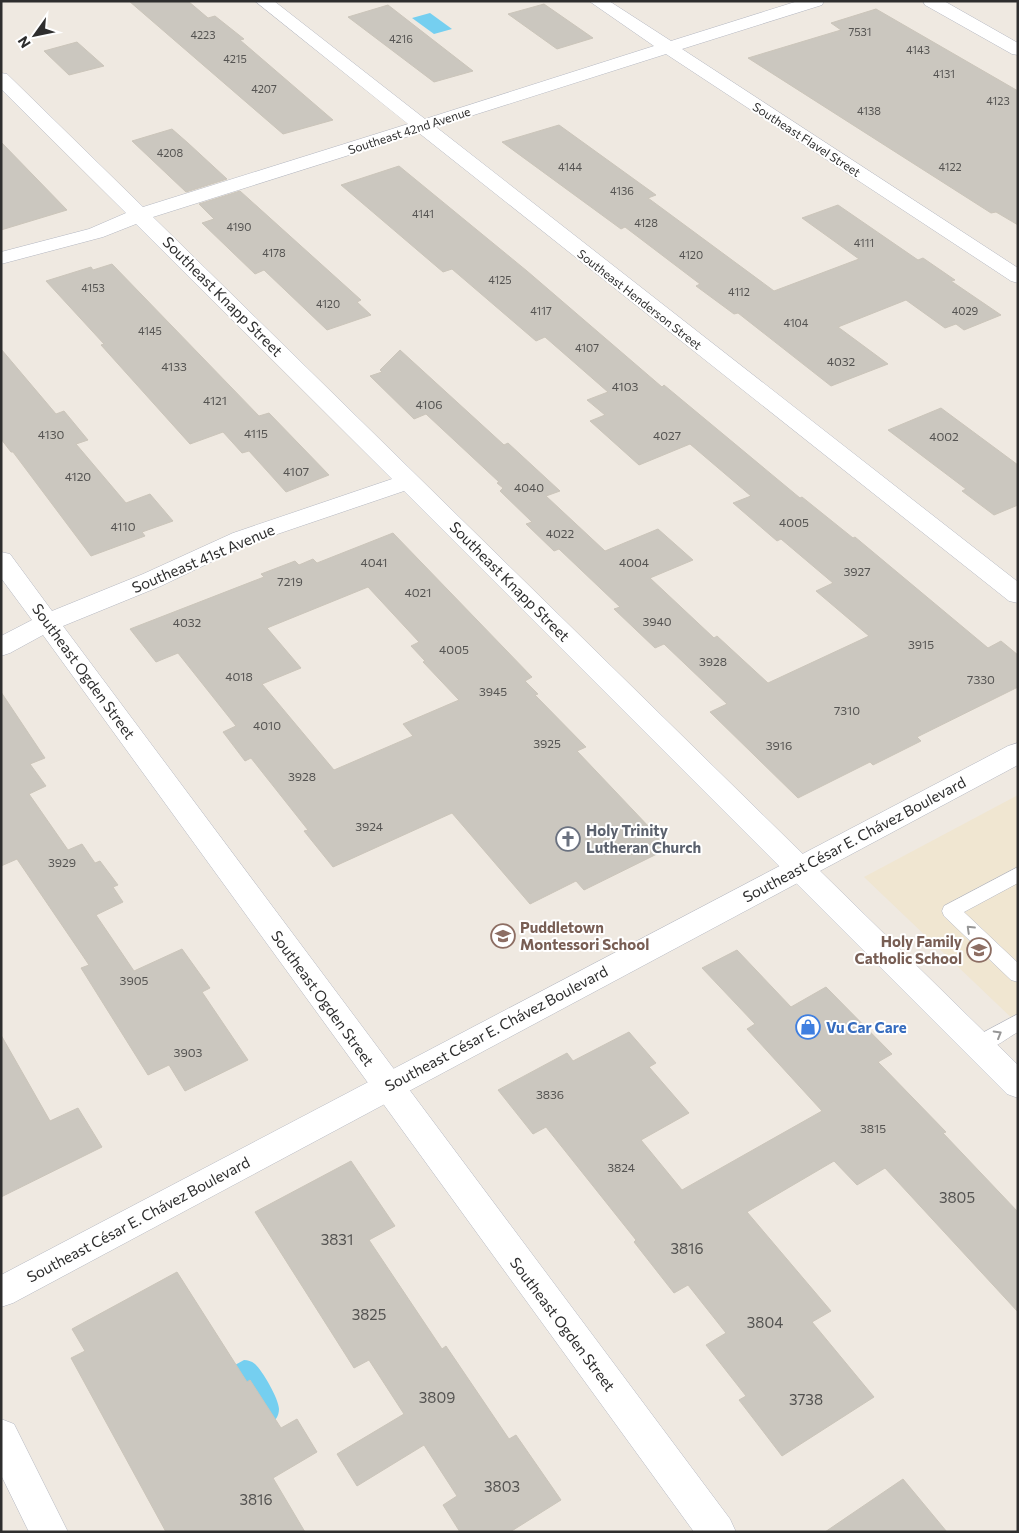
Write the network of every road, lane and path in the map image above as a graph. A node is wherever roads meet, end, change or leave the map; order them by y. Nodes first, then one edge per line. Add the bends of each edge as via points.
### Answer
1 (263, 1) edge
2 (596, 1) edge
3 (816, 1) edge
4 (931, 1) edge
5 (667, 48) junction
6 (1018, 50) edge
7 (1, 78) edge
8 (420, 126) junction
9 (140, 215) junction
10 (1, 258) edge
11 (1018, 276) edge
12 (410, 481) junction
13 (1, 560) edge
14 (1018, 595) edge
15 (48, 622) junction
16 (1, 647) edge
17 (1018, 752) edge
18 (800, 868) junction
19 (1018, 874) edge
20 (1018, 974) edge
21 (1018, 1022) edge
22 (978, 1045) junction
23 (1018, 1085) edge
24 (387, 1086) junction
25 (1, 1292) edge
26 (1, 1436) edge
27 (49, 1532) edge
28 (717, 1532) edge

1 - 8 street, Southeast Henderson Street
2 - 5 street, Southeast Flavel Street
3 - 5 street, Southeast 42nd Avenue
4 - 6 street
5 - 8 street, Southeast 42nd Avenue
5 - 11 street, Southeast Flavel Street
7 - 9 street, Southeast Knapp Street
8 - 9 street, Southeast 42nd Avenue
8 - 14 street, Southeast Henderson Street
9 - 10 street, Southeast 42nd Avenue via 96,233
9 - 12 street, Southeast Knapp Street
12 - 15 street, Southeast 41st Avenue via 242,538 152,580
12 - 18 street, Southeast Knapp Street
13 - 15 street, Southeast Ogden Street
15 - 16 street, Southeast 41st Avenue
15 - 24 street, Southeast Ogden Street
17 - 18 street, Southeast César E. Chávez Boulevard
18 - 22 street, Southeast Knapp Street
18 - 24 street, Southeast César E. Chávez Boulevard
20 -> 19 lane via 951,911
22 -> 21 lane
22 - 23 street, Southeast Knapp Street
24 - 25 street, Southeast César E. Chávez Boulevard
24 - 28 street, Southeast Ogden Street
26 - 27 street

